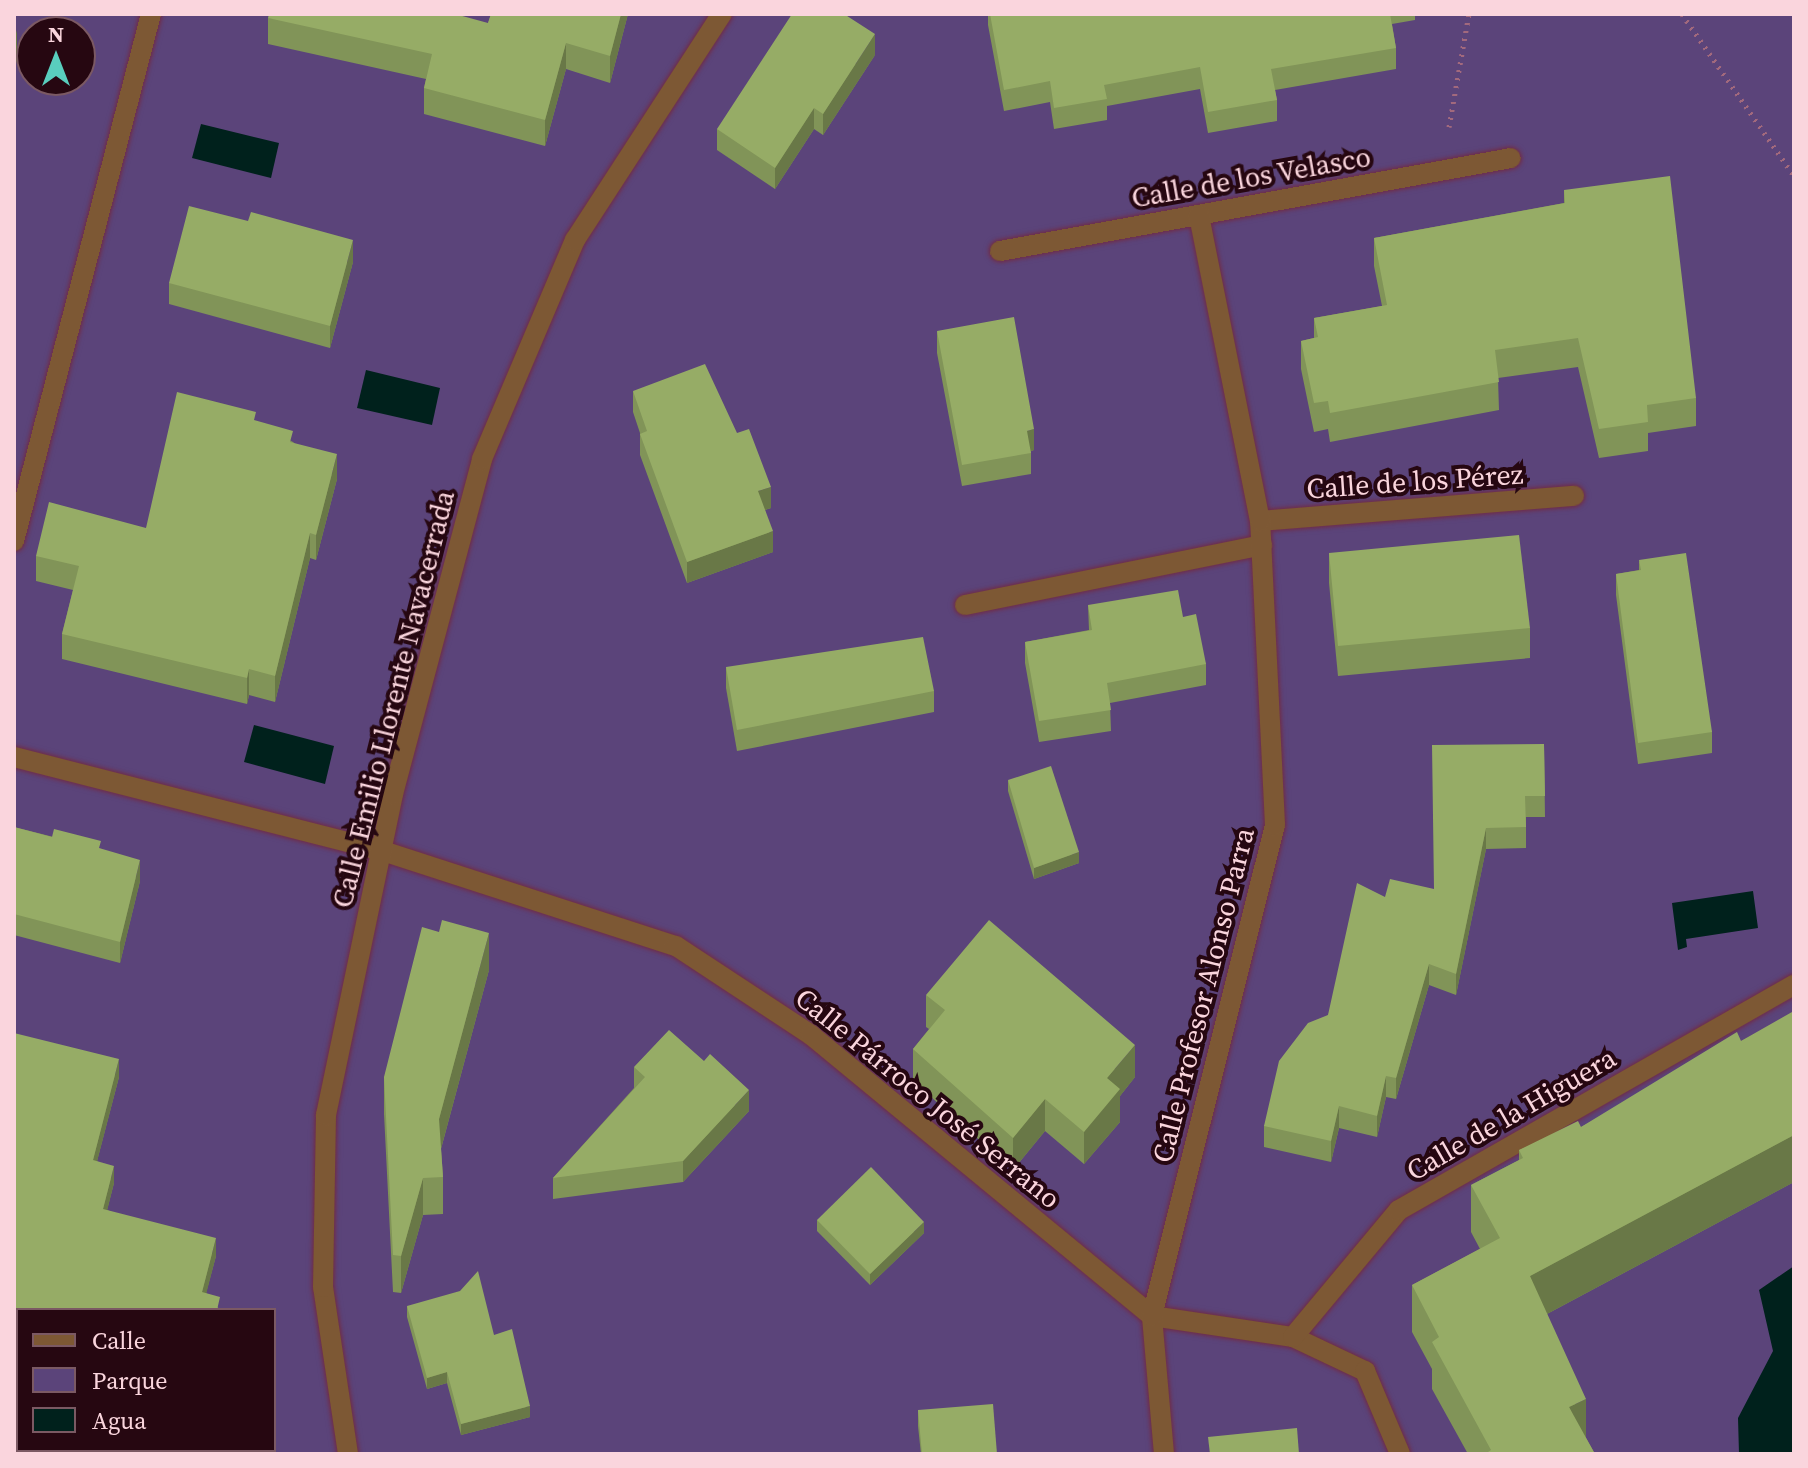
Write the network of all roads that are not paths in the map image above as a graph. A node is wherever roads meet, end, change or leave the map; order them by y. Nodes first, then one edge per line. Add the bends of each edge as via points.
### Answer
1 (151, 14) edge
2 (722, 14) edge
3 (1511, 158) dead end
4 (1199, 215) junction
5 (1000, 251) dead end
6 (1574, 496) dead end
7 (1260, 521) junction
8 (14, 541) edge
9 (1262, 545) junction
10 (965, 605) dead end
11 (14, 757) edge
12 (380, 850) junction
13 (1794, 985) edge
14 (1152, 1316) junction
15 (1293, 1337) junction
16 (348, 1454) edge
17 (1164, 1454) edge
18 (1400, 1454) edge

1 - 8 street
2 - 12 street, Calle Emilio Llorente Navacerrada via 575,240 482,459
3 - 4 street, Calle de los Velasco
4 - 5 street, Calle de los Velasco
4 - 7 street, Calle Profesor Alonso Parra
6 - 7 street, Calle de los Pérez
7 - 9 street, Calle Profesor Alonso Parra
9 - 10 street
9 - 14 street, Calle Profesor Alonso Parra via 1275,825
11 - 12 street, Calle Párroco José Serrano
12 - 14 street, Calle Párroco José Serrano via 676,946 811,1035
12 - 16 street, Calle Emilio Llorente Navacerrada via 326,1115 323,1287
13 - 15 street, Calle de la Higuera via 1399,1210
14 - 15 street
14 - 17 street, Calle Profesor Alonso Parra
15 - 18 street via 1365,1371

